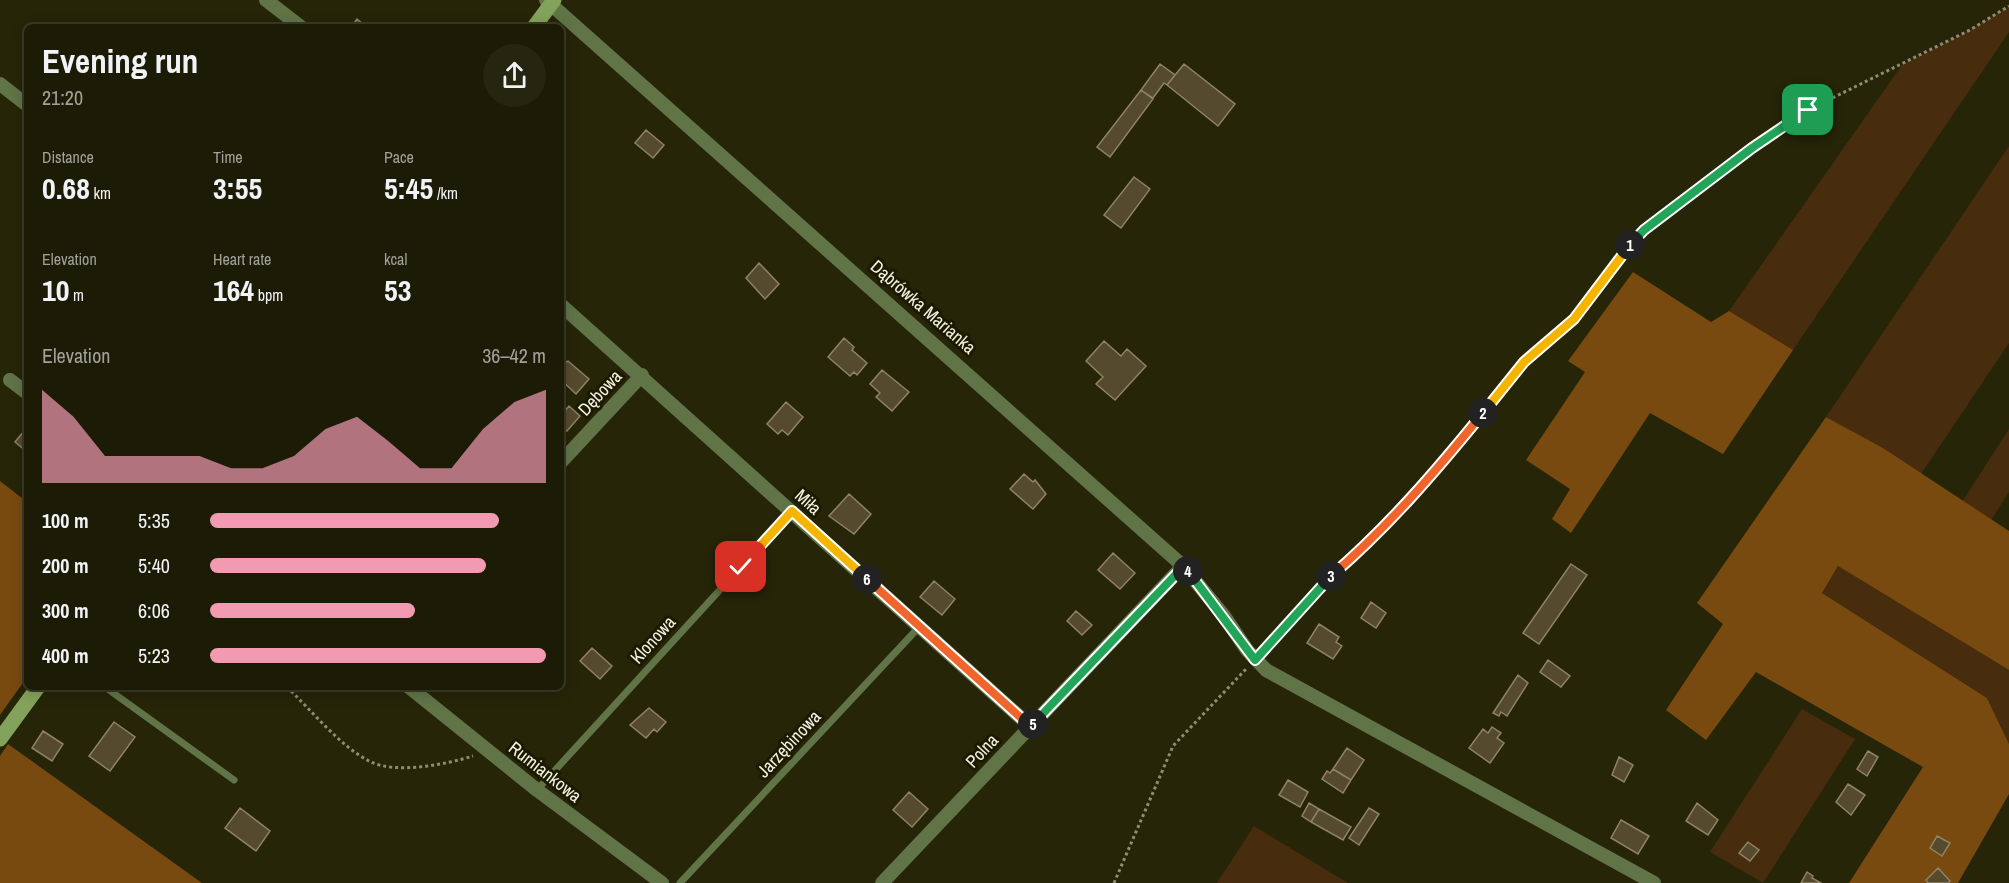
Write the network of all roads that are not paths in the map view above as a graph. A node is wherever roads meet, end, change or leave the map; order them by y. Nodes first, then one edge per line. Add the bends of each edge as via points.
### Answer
1 (266, 0) edge
2 (550, 2) edge
3 (297, 24) edge
4 (536, 24) edge
5 (0, 84) edge
6 (24, 103) edge
7 (564, 308) edge
8 (642, 375) junction
9 (10, 380) dead end
10 (24, 391) edge
11 (564, 459) edge
12 (792, 511) junction
13 (1184, 566) junction
14 (920, 626) junction
15 (36, 690) edge
16 (109, 690) edge
17 (413, 690) edge
18 (1030, 726) junction
19 (0, 739) edge
20 (234, 780) dead end
21 (537, 790) junction
22 (662, 883) edge
23 (680, 883) edge
24 (882, 883) edge
25 (1654, 883) edge

1 - 3 street
2 - 4 street
2 - 13 street, Dąbrówka Marianka
5 - 6 street
7 - 8 street, Miła
8 - 11 street, Dębowa
8 - 12 street, Miła
9 - 10 street
12 - 14 street, Miła
12 - 21 lane, Klonowa
13 - 18 street, Polna
13 - 25 street, Dąbrówka Marianka via 1255,660 1280,679
14 - 18 street, Miła
14 - 23 lane, Jarzębinowa
15 - 19 street
16 - 20 lane
17 - 21 street, Rumiankowa
18 - 24 street, Polna
21 - 22 street, Rumiankowa

